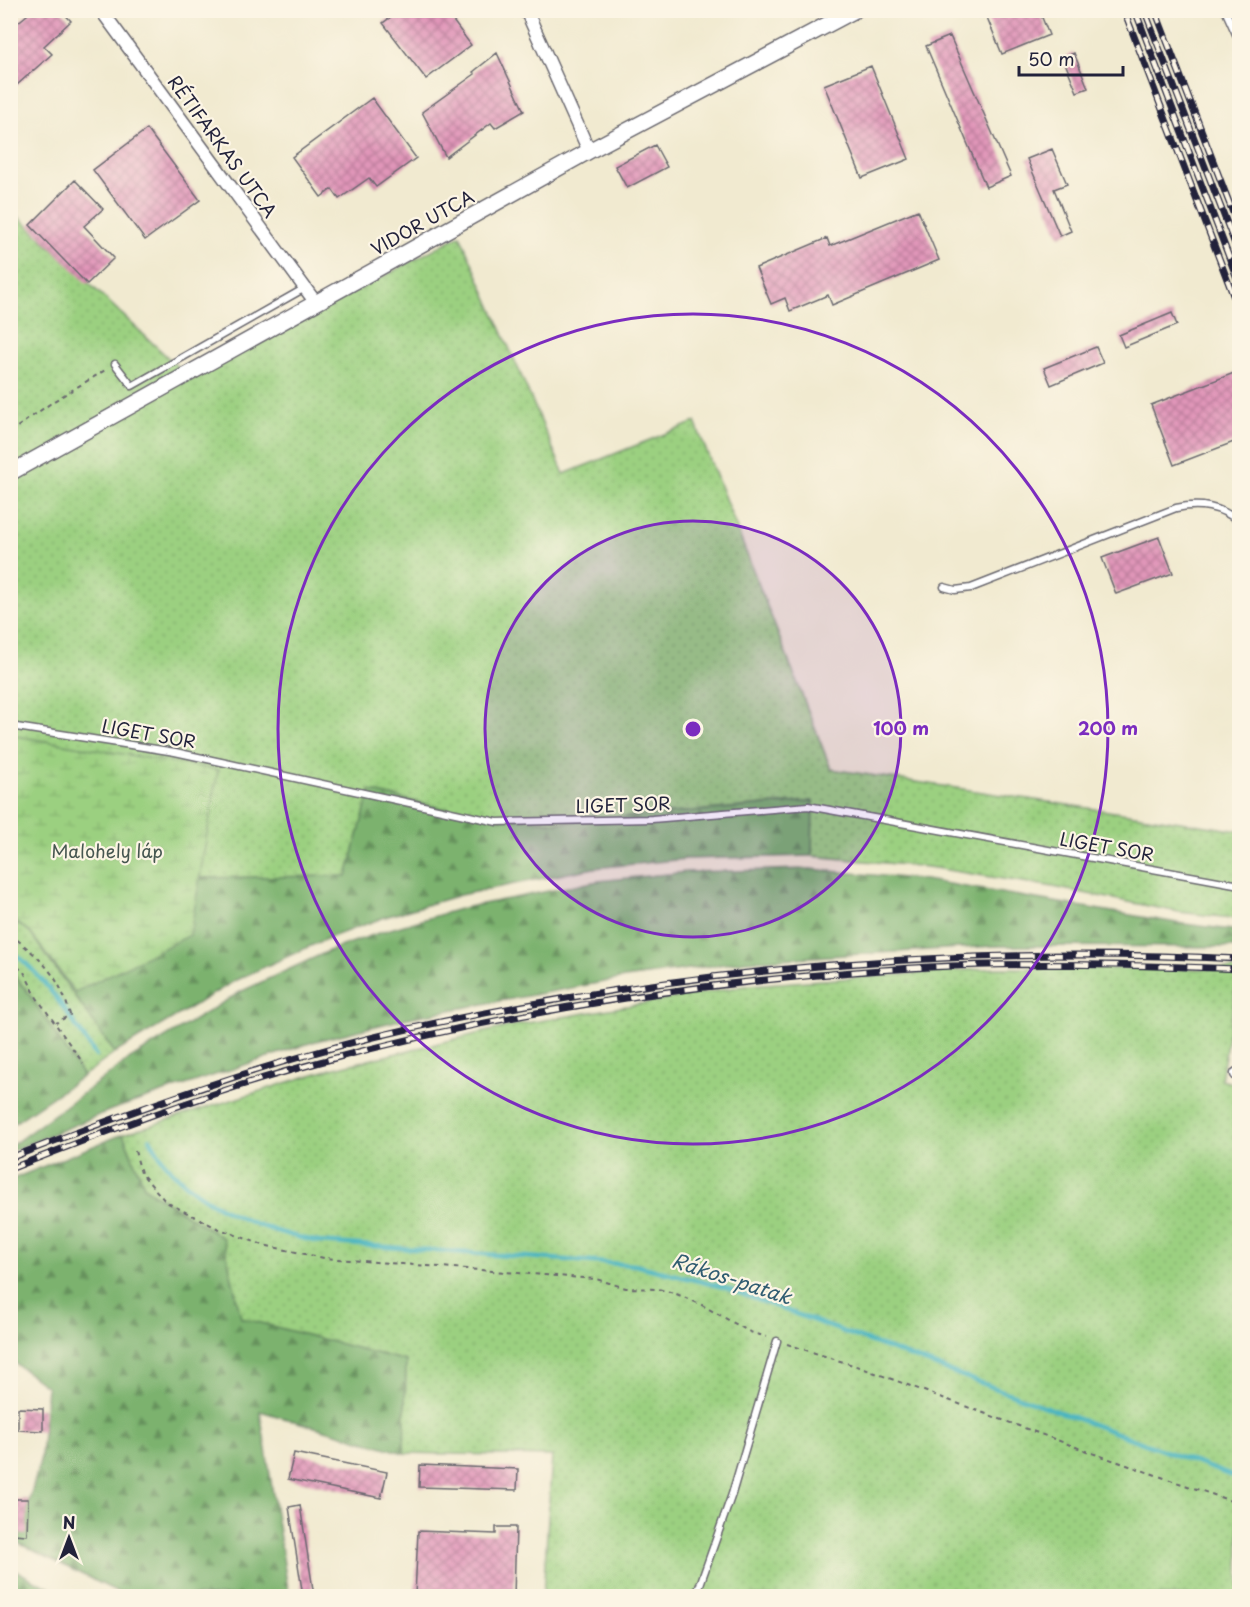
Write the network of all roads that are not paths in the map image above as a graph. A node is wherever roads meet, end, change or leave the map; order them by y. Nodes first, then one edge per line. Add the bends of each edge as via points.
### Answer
1 (526, 10) edge
2 (855, 10) edge
3 (1224, 10) edge
4 (107, 13) edge
5 (1239, 43) edge
6 (588, 151) junction
7 (305, 288) junction
8 (316, 303) junction
9 (115, 364) road end
10 (10, 473) edge
11 (1239, 522) edge
12 (944, 587) dead end
13 (10, 726) edge
14 (1239, 885) edge
15 (777, 1341) road end
16 (696, 1596) edge

1 - 6 street
2 - 6 street, VIDOR UTCA
3 - 5 lane
4 - 7 street, RÉTIFARKAS UTCA
6 - 8 street, VIDOR UTCA
7 - 8 street, RÉTIFARKAS UTCA
7 - 9 lane via 132,386
8 - 10 street, VIDOR UTCA
11 - 12 lane via 1211,506 1188,505 971,588
13 - 14 lane, LIGET SOR via 175,752 497,822 652,819 808,806
15 - 16 lane via 732,1494

